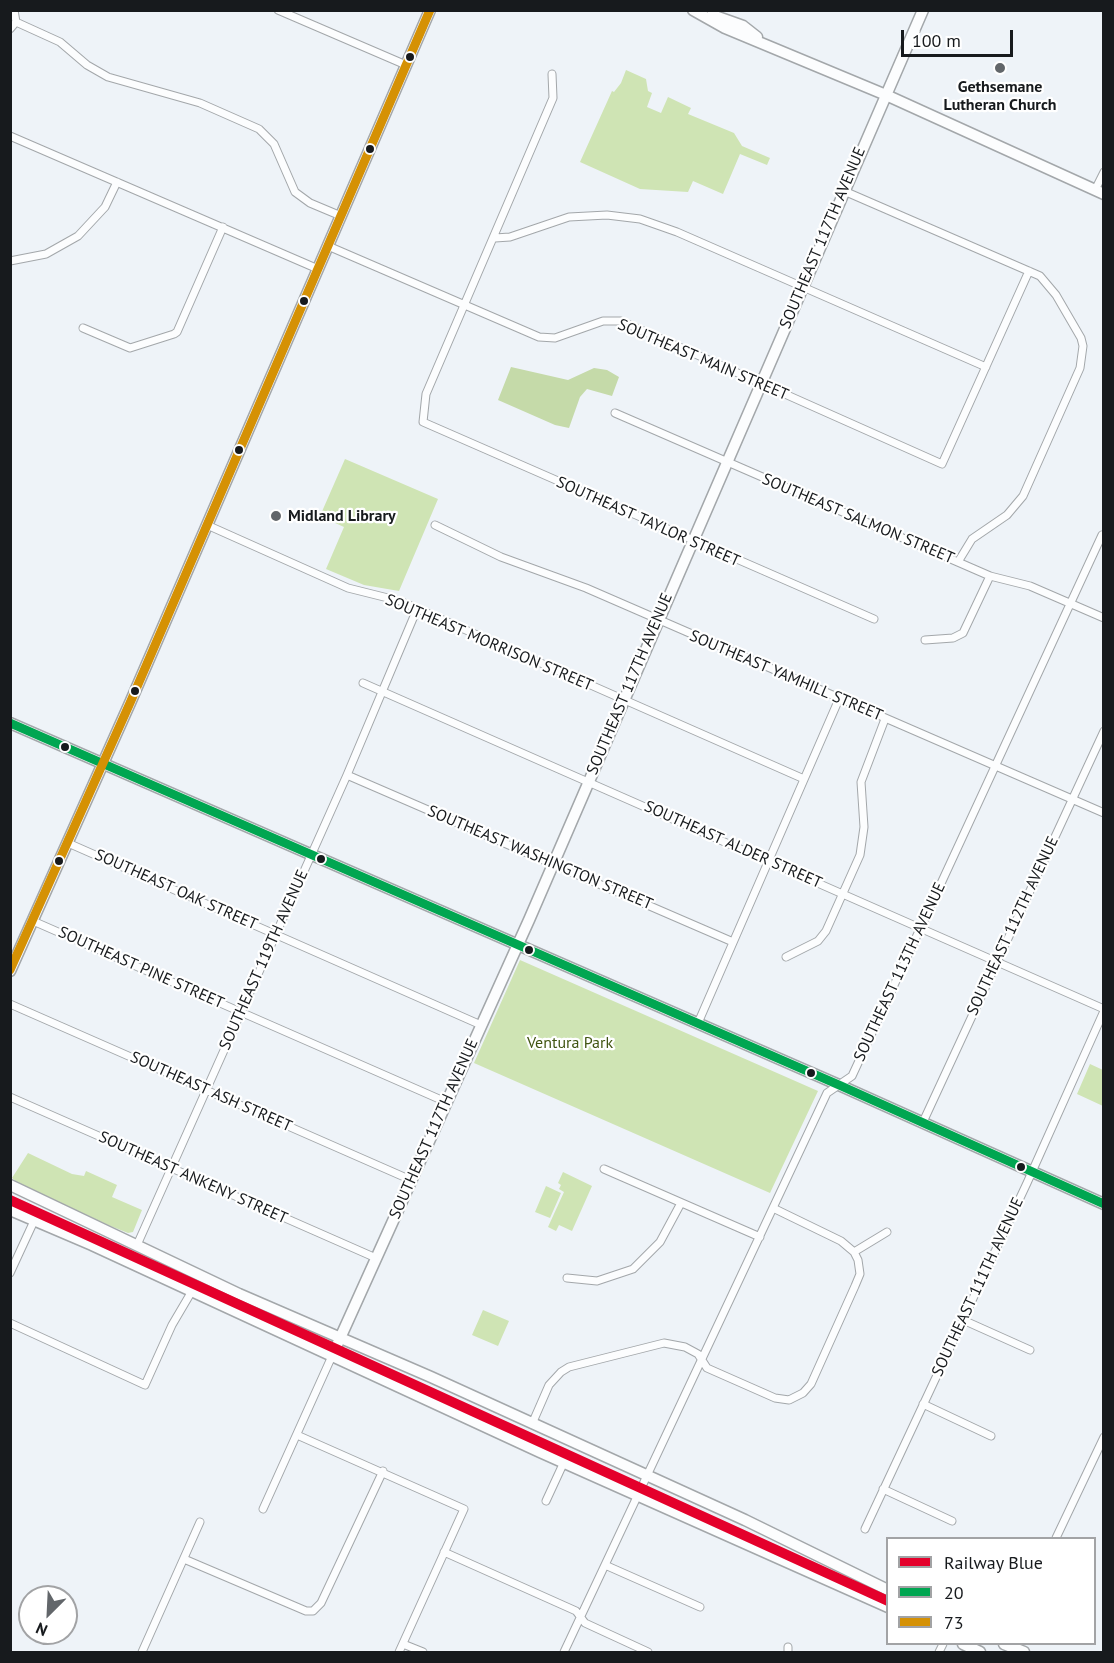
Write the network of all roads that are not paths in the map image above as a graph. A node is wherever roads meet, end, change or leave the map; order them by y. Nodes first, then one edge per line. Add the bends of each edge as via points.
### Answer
1 (14, 10) edge
2 (278, 10) edge
3 (430, 10) edge
4 (694, 10) edge
5 (923, 10) edge
6 (16, 22) junction
7 (10, 29) edge
8 (406, 66) junction
9 (552, 74) dead end
10 (886, 95) junction
11 (10, 136) edge
12 (1104, 172) edge
13 (117, 182) junction
14 (844, 191) junction
15 (1099, 192) edge
16 (341, 216) junction
17 (223, 227) junction
18 (495, 238) junction
19 (328, 246) junction
20 (10, 261) edge
21 (318, 269) junction
22 (1029, 271) junction
23 (802, 287) junction
24 (465, 306) junction
25 (83, 328) dead end
26 (986, 367) junction
27 (760, 384) junction
28 (615, 413) dead end
29 (726, 462) junction
30 (207, 525) junction
31 (435, 525) dead end
32 (1102, 535) dead end
33 (692, 542) junction
34 (958, 562) junction
35 (990, 576) junction
36 (1071, 604) junction
37 (417, 609) junction
38 (1104, 618) edge
39 (874, 619) dead end
40 (658, 621) junction
41 (925, 640) dead end
42 (363, 683) dead end
43 (382, 691) junction
44 (839, 699) junction
45 (623, 701) junction
46 (885, 719) junction
47 (10, 723) edge
48 (1104, 731) edge
49 (104, 764) junction
50 (996, 766) junction
51 (347, 775) junction
52 (804, 779) junction
53 (588, 782) junction
54 (1072, 799) junction
55 (1104, 813) edge
56 (68, 843) junction
57 (312, 854) junction
58 (768, 860) junction
59 (552, 864) junction
60 (843, 894) junction
61 (33, 921) junction
62 (921, 927) junction
63 (276, 934) junction
64 (733, 942) junction
65 (518, 945) junction
66 (786, 957) dead end
67 (996, 960) junction
68 (10, 971) edge
69 (10, 1004) edge
70 (1104, 1010) edge
71 (241, 1012) junction
72 (698, 1023) junction
73 (481, 1025) junction
74 (839, 1085) junction
75 (206, 1090) junction
76 (10, 1097) edge
77 (446, 1102) junction
78 (923, 1122) junction
79 (171, 1168) junction
80 (604, 1169) dead end
81 (1032, 1171) junction
82 (411, 1180) junction
83 (10, 1185) edge
84 (681, 1203) junction
85 (1104, 1204) edge
86 (773, 1208) junction
87 (10, 1210) edge
88 (34, 1221) junction
89 (887, 1232) dead end
90 (760, 1237) junction
91 (137, 1245) junction
92 (854, 1252) junction
93 (376, 1258) junction
94 (10, 1273) edge
95 (567, 1278) dead end
96 (192, 1291) junction
97 (963, 1320) junction
98 (10, 1323) edge
99 (340, 1337) junction
100 (1030, 1350) dead end
101 (332, 1356) junction
102 (702, 1360) junction
103 (923, 1404) junction
104 (532, 1424) junction
105 (297, 1435) junction
106 (991, 1436) dead end
107 (1104, 1437) edge
108 (564, 1462) junction
109 (383, 1472) junction
110 (648, 1477) junction
111 (883, 1489) junction
112 (639, 1496) junction
113 (546, 1501) dead end
114 (263, 1509) dead end
115 (952, 1521) dead end
116 (200, 1522) dead end
117 (865, 1529) dead end
118 (1057, 1537) edge
119 (444, 1552) junction
120 (184, 1558) junction
121 (605, 1565) junction
122 (886, 1589) edge
123 (886, 1606) edge
124 (700, 1607) dead end
125 (581, 1617) junction
126 (403, 1644) junction
127 (965, 1645) edge
128 (1006, 1645) edge
129 (142, 1653) edge
130 (399, 1653) edge
131 (423, 1653) edge
132 (564, 1653) edge
133 (648, 1653) edge
134 (980, 1653) edge
135 (1024, 1653) edge

1 - 6 street
2 - 8 street
3 - 8 street
4 - 10 street via 743,26 765,42
5 - 10 street, SOUTHEAST 117TH AVENUE
6 - 7 street
6 - 16 street via 60,42 108,77 200,103 259,129 274,144 295,192
8 - 16 street
9 - 18 street via 553,98
10 - 14 street, SOUTHEAST 117TH AVENUE
10 - 15 street
11 - 13 street
12 - 15 street
13 - 17 street
13 - 20 street via 105,207 78,236 46,254
14 - 22 street
14 - 23 street, SOUTHEAST 117TH AVENUE
16 - 19 street
17 - 21 street
17 - 25 street via 177,332 130,348
18 - 23 street via 510,237 569,217 624,216 670,229
18 - 24 street
19 - 21 street
19 - 24 street, SOUTHEAST MAIN STREET
21 - 30 street
22 - 26 street
22 - 34 street via 1048,284 1081,338 1080,368 1023,496 1007,516 972,539
23 - 26 street
23 - 27 street, SOUTHEAST 117TH AVENUE
24 - 27 street, SOUTHEAST MAIN STREET via 539,337 555,338 603,321 621,321
24 - 33 street, SOUTHEAST TAYLOR STREET via 426,394 423,422
26 - 27 street, SOUTHEAST MAIN STREET via 942,464
27 - 29 street, SOUTHEAST 117TH AVENUE
28 - 29 street, SOUTHEAST SALMON STREET
29 - 33 street, SOUTHEAST 117TH AVENUE
29 - 34 street, SOUTHEAST SALMON STREET
30 - 37 street, SOUTHEAST MORRISON STREET via 348,588
30 - 49 street
31 - 40 street, SOUTHEAST YAMHILL STREET
32 - 36 street, SOUTHEAST 113TH AVENUE
33 - 39 street, SOUTHEAST TAYLOR STREET
33 - 40 street, SOUTHEAST 117TH AVENUE
34 - 35 street, SOUTHEAST SALMON STREET
35 - 36 street, SOUTHEAST SALMON STREET via 1030,586
35 - 41 street via 963,633 953,638
36 - 38 street, SOUTHEAST SALMON STREET
36 - 50 street, SOUTHEAST 113TH AVENUE
37 - 43 street, SOUTHEAST 119TH AVENUE
37 - 45 street, SOUTHEAST MORRISON STREET
40 - 44 street, SOUTHEAST YAMHILL STREET
40 - 45 street, SOUTHEAST 117TH AVENUE
42 - 43 street, SOUTHEAST ALDER STREET
43 - 51 street, SOUTHEAST 119TH AVENUE
43 - 53 street, SOUTHEAST ALDER STREET
44 - 46 street, SOUTHEAST YAMHILL STREET
44 - 52 street
45 - 52 street, SOUTHEAST MORRISON STREET
45 - 53 street, SOUTHEAST 117TH AVENUE
46 - 50 street, SOUTHEAST YAMHILL STREET
46 - 60 street via 861,782 863,841
47 - 49 street
48 - 54 street, SOUTHEAST 112TH AVENUE
49 - 56 street
49 - 57 street
50 - 54 street, SOUTHEAST YAMHILL STREET
50 - 62 street, SOUTHEAST 113TH AVENUE
51 - 57 street, SOUTHEAST 119TH AVENUE
51 - 59 street, SOUTHEAST WASHINGTON STREET
52 - 58 street
53 - 58 street, SOUTHEAST ALDER STREET
53 - 59 street, SOUTHEAST 117TH AVENUE
54 - 55 street, SOUTHEAST YAMHILL STREET
54 - 67 street, SOUTHEAST 112TH AVENUE
56 - 61 street
56 - 63 street, SOUTHEAST OAK STREET
57 - 63 street, SOUTHEAST 119TH AVENUE
57 - 65 street
58 - 60 street, SOUTHEAST ALDER STREET
58 - 64 street
59 - 64 street, SOUTHEAST WASHINGTON STREET
59 - 65 street, SOUTHEAST 117TH AVENUE
60 - 62 street, SOUTHEAST ALDER STREET
60 - 66 street via 818,940
61 - 68 street
61 - 71 street, SOUTHEAST PINE STREET
62 - 67 street, SOUTHEAST ALDER STREET
62 - 74 street, SOUTHEAST 113TH AVENUE via 851,1077
63 - 71 street, SOUTHEAST 119TH AVENUE
63 - 73 street, SOUTHEAST OAK STREET
64 - 72 street
65 - 72 street
65 - 73 street, SOUTHEAST 117TH AVENUE
67 - 70 street, SOUTHEAST ALDER STREET
67 - 78 street, SOUTHEAST 112TH AVENUE
69 - 75 street, SOUTHEAST ASH STREET
70 - 81 street, SOUTHEAST 111TH AVENUE
71 - 75 street, SOUTHEAST 119TH AVENUE
71 - 77 street, SOUTHEAST PINE STREET
72 - 74 street
73 - 77 street, SOUTHEAST 117TH AVENUE
74 - 78 street
74 - 86 street, SOUTHEAST 113TH AVENUE via 827,1093
75 - 79 street, SOUTHEAST 119TH AVENUE
75 - 82 street, SOUTHEAST ASH STREET
76 - 79 street, SOUTHEAST ANKENY STREET
77 - 82 street, SOUTHEAST 117TH AVENUE
78 - 81 street
79 - 91 street, SOUTHEAST 119TH AVENUE
79 - 93 street, SOUTHEAST ANKENY STREET
80 - 84 street
81 - 85 street
81 - 97 street, SOUTHEAST 111TH AVENUE
82 - 93 street, SOUTHEAST 117TH AVENUE
83 - 91 street
84 - 90 street
84 - 95 street via 660,1242 642,1263 607,1279
86 - 90 street, SOUTHEAST 113TH AVENUE
86 - 92 street via 841,1241
87 - 88 street
88 - 94 street
88 - 96 street
89 - 92 street
90 - 102 street, SOUTHEAST 113TH AVENUE
91 - 99 street
92 - 102 street via 860,1274 811,1384 797,1397 774,1398 708,1368
93 - 99 street, SOUTHEAST 117TH AVENUE
96 - 98 street via 145,1385
96 - 101 street
97 - 100 street
97 - 103 street, SOUTHEAST 111TH AVENUE
99 - 101 street, SOUTHEAST 117TH AVENUE
99 - 104 street
101 - 105 street
101 - 108 street
102 - 104 street via 685,1347 664,1343 568,1367 549,1385
102 - 110 street, SOUTHEAST 113TH AVENUE
103 - 106 street
103 - 111 street, SOUTHEAST 111TH AVENUE
104 - 110 street
105 - 109 street
105 - 114 street
107 - 118 street
108 - 112 street
108 - 113 street
109 - 119 street via 464,1509
109 - 120 street via 321,1603 312,1611
110 - 112 street, SOUTHEAST 113TH AVENUE
110 - 122 street
111 - 115 street
111 - 117 street, SOUTHEAST 111TH AVENUE
112 - 121 street, SOUTHEAST 113TH AVENUE
112 - 123 street
116 - 120 street
119 - 125 street via 576,1611
119 - 126 street
120 - 129 street
121 - 124 street
121 - 125 street, SOUTHEAST 113TH AVENUE
125 - 132 street, SOUTHEAST 113TH AVENUE
125 - 133 street via 585,1623
126 - 130 street
126 - 131 street
127 - 134 street
128 - 135 street

